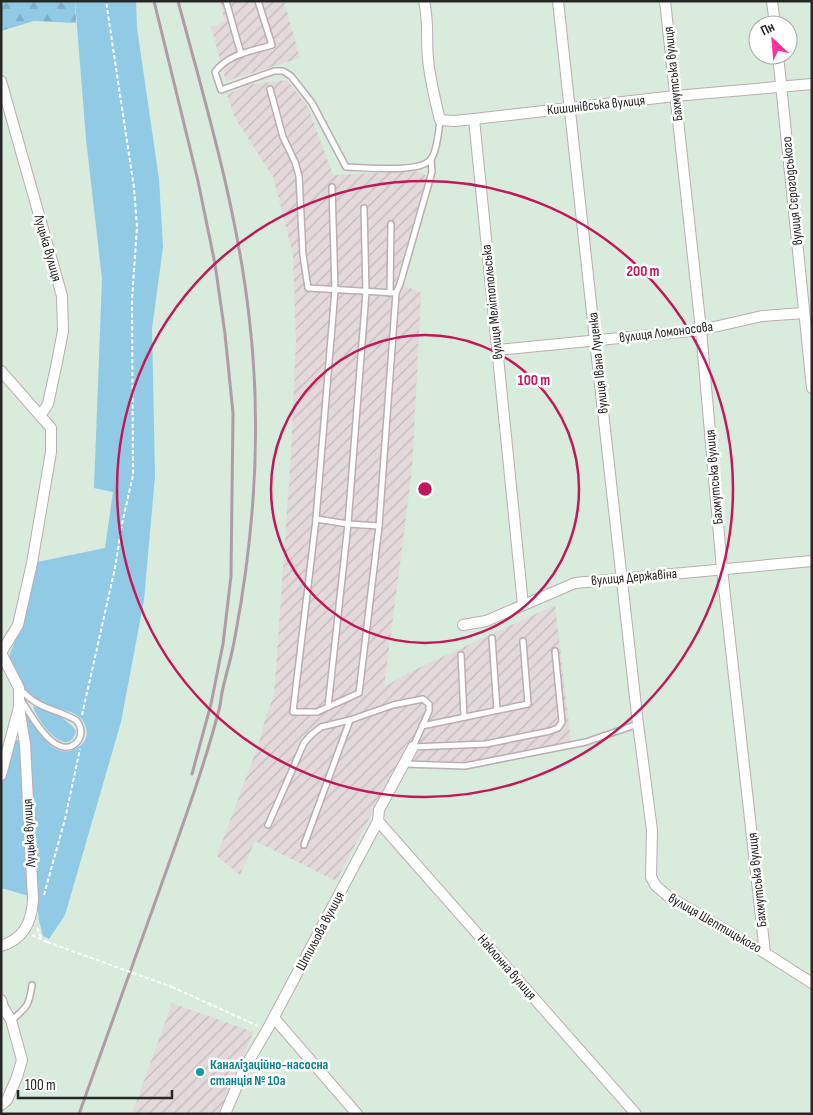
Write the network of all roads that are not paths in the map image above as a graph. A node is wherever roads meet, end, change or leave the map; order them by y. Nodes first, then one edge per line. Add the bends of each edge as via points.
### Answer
1 (226, 1) edge
2 (258, 1) edge
3 (424, 1) edge
4 (558, 1) edge
5 (665, 1) edge
6 (772, 1) edge
7 (774, 15) edge
8 (241, 54) junction
9 (779, 65) edge
10 (1, 80) edge
11 (812, 84) edge
12 (782, 88) junction
13 (270, 89) dead end
14 (675, 96) junction
15 (570, 108) junction
16 (474, 119) junction
17 (440, 120) junction
18 (431, 159) junction
19 (332, 187) dead end
20 (364, 208) dead end
21 (391, 224) dead end
22 (334, 290) junction
23 (366, 292) junction
24 (390, 293) junction
25 (396, 293) junction
26 (804, 313) junction
27 (702, 330) junction
28 (595, 340) junction
29 (497, 350) junction
30 (1, 371) edge
31 (812, 388) edge
32 (40, 416) junction
33 (316, 520) junction
34 (348, 524) junction
35 (379, 526) junction
36 (812, 561) edge
37 (722, 569) junction
38 (622, 578) junction
39 (523, 605) junction
40 (463, 625) dead end
41 (492, 638) dead end
42 (524, 641) dead end
43 (555, 651) dead end
44 (1, 653) edge
45 (461, 655) dead end
46 (19, 698) junction
47 (328, 707) junction
48 (497, 710) junction
49 (464, 717) junction
50 (350, 720) junction
51 (638, 724) junction
52 (422, 726) junction
53 (413, 747) junction
54 (405, 764) junction
55 (1, 775) edge
56 (378, 821) junction
57 (268, 825) dead end
58 (304, 845) dead end
59 (1, 946) edge
60 (765, 953) junction
61 (812, 982) edge
62 (32, 985) dead end
63 (1, 1000) edge
64 (274, 1018) junction
65 (11, 1020) junction
66 (1, 1105) edge
67 (225, 1114) edge
68 (357, 1114) edge
69 (636, 1114) edge

1 - 8 lane
2 - 8 lane via 272,45
3 - 17 street via 430,77
4 - 15 street, вулиця Івана Луценка
5 - 14 street, Бахмутська вулиця
6 - 7 street
8 - 18 lane via 221,64 215,72 221,90 274,71 283,71 291,76 312,104 346,167 408,168 420,166
9 - 12 street, вулиця Сєрогодського
10 - 32 street, Луцька вулиця via 62,296 62,331 57,362 48,404
11 - 12 street, Кишинівська вулиця
12 - 14 street, Кишинівська вулиця
12 - 26 street, вулиця Сєрогодського
13 - 22 lane via 283,137 299,176 308,288
14 - 15 street, Кишинівська вулиця
14 - 27 street, Бахмутська вулиця
15 - 16 street, Кишинівська вулиця
15 - 28 street, вулиця Івана Луценка
16 - 17 street, Кишинівська вулиця
16 - 29 street, вулиця Мелітопольська
17 - 18 lane
18 - 25 lane via 432,172
19 - 22 lane
20 - 23 lane
21 - 24 lane
22 - 23 lane
22 - 33 lane
23 - 24 lane
23 - 34 lane
24 - 25 lane
25 - 35 lane
26 - 27 street, вулиця Ломоносова via 762,316
26 - 31 street, вулиця Сєрогодського
27 - 28 street, вулиця Ломоносова
27 - 37 street, Бахмутська вулиця
28 - 29 street, вулиця Ломоносова
28 - 38 street, вулиця Івана Луценка
29 - 39 street, вулиця Мелітопольська
30 - 32 street
32 - 44 street, Луцька вулиця via 51,428 52,452 18,625
33 - 34 lane
33 - 47 lane via 294,712 317,712
34 - 35 lane
34 - 47 lane
35 - 47 lane via 359,693
36 - 37 street, вулиця Державіна
37 - 38 street, вулиця Державіна
37 - 60 street, Бахмутська вулиця
38 - 39 street, вулиця Державіна via 575,583
38 - 51 street, вулиця Івана Луценка
39 - 40 street, вулиця Державіна via 486,620
41 - 48 lane
42 - 48 lane via 528,704
43 - 53 lane via 562,722 558,728 486,744
44 - 46 street, Луцька вулиця
45 - 49 lane
46 - 46 lane via 54,743 72,746 80,739 80,724 76,720
46 - 55 street
46 - 59 street, Луцька вулиця via 25,744 33,899 29,922 23,932
48 - 49 lane
49 - 52 lane
50 - 52 lane via 393,705 423,699 429,704 429,711
50 - 57 lane via 321,727 310,735
50 - 58 lane
51 - 54 lane via 586,742 465,766
51 - 60 street, вулиця Шептицького via 652,830 650,870 653,882 669,896
52 - 53 lane
53 - 54 street, Штильова вулиця
54 - 56 street, Штильова вулиця via 379,810
56 - 64 street, Штильова вулиця
56 - 69 street, Наклонна вулиця
60 - 61 street, вулиця Шептицького
62 - 65 lane via 25,1009
63 - 65 street
64 - 67 street, Штильова вулиця via 245,1067
64 - 68 street
65 - 66 street via 22,1060 7,1100

